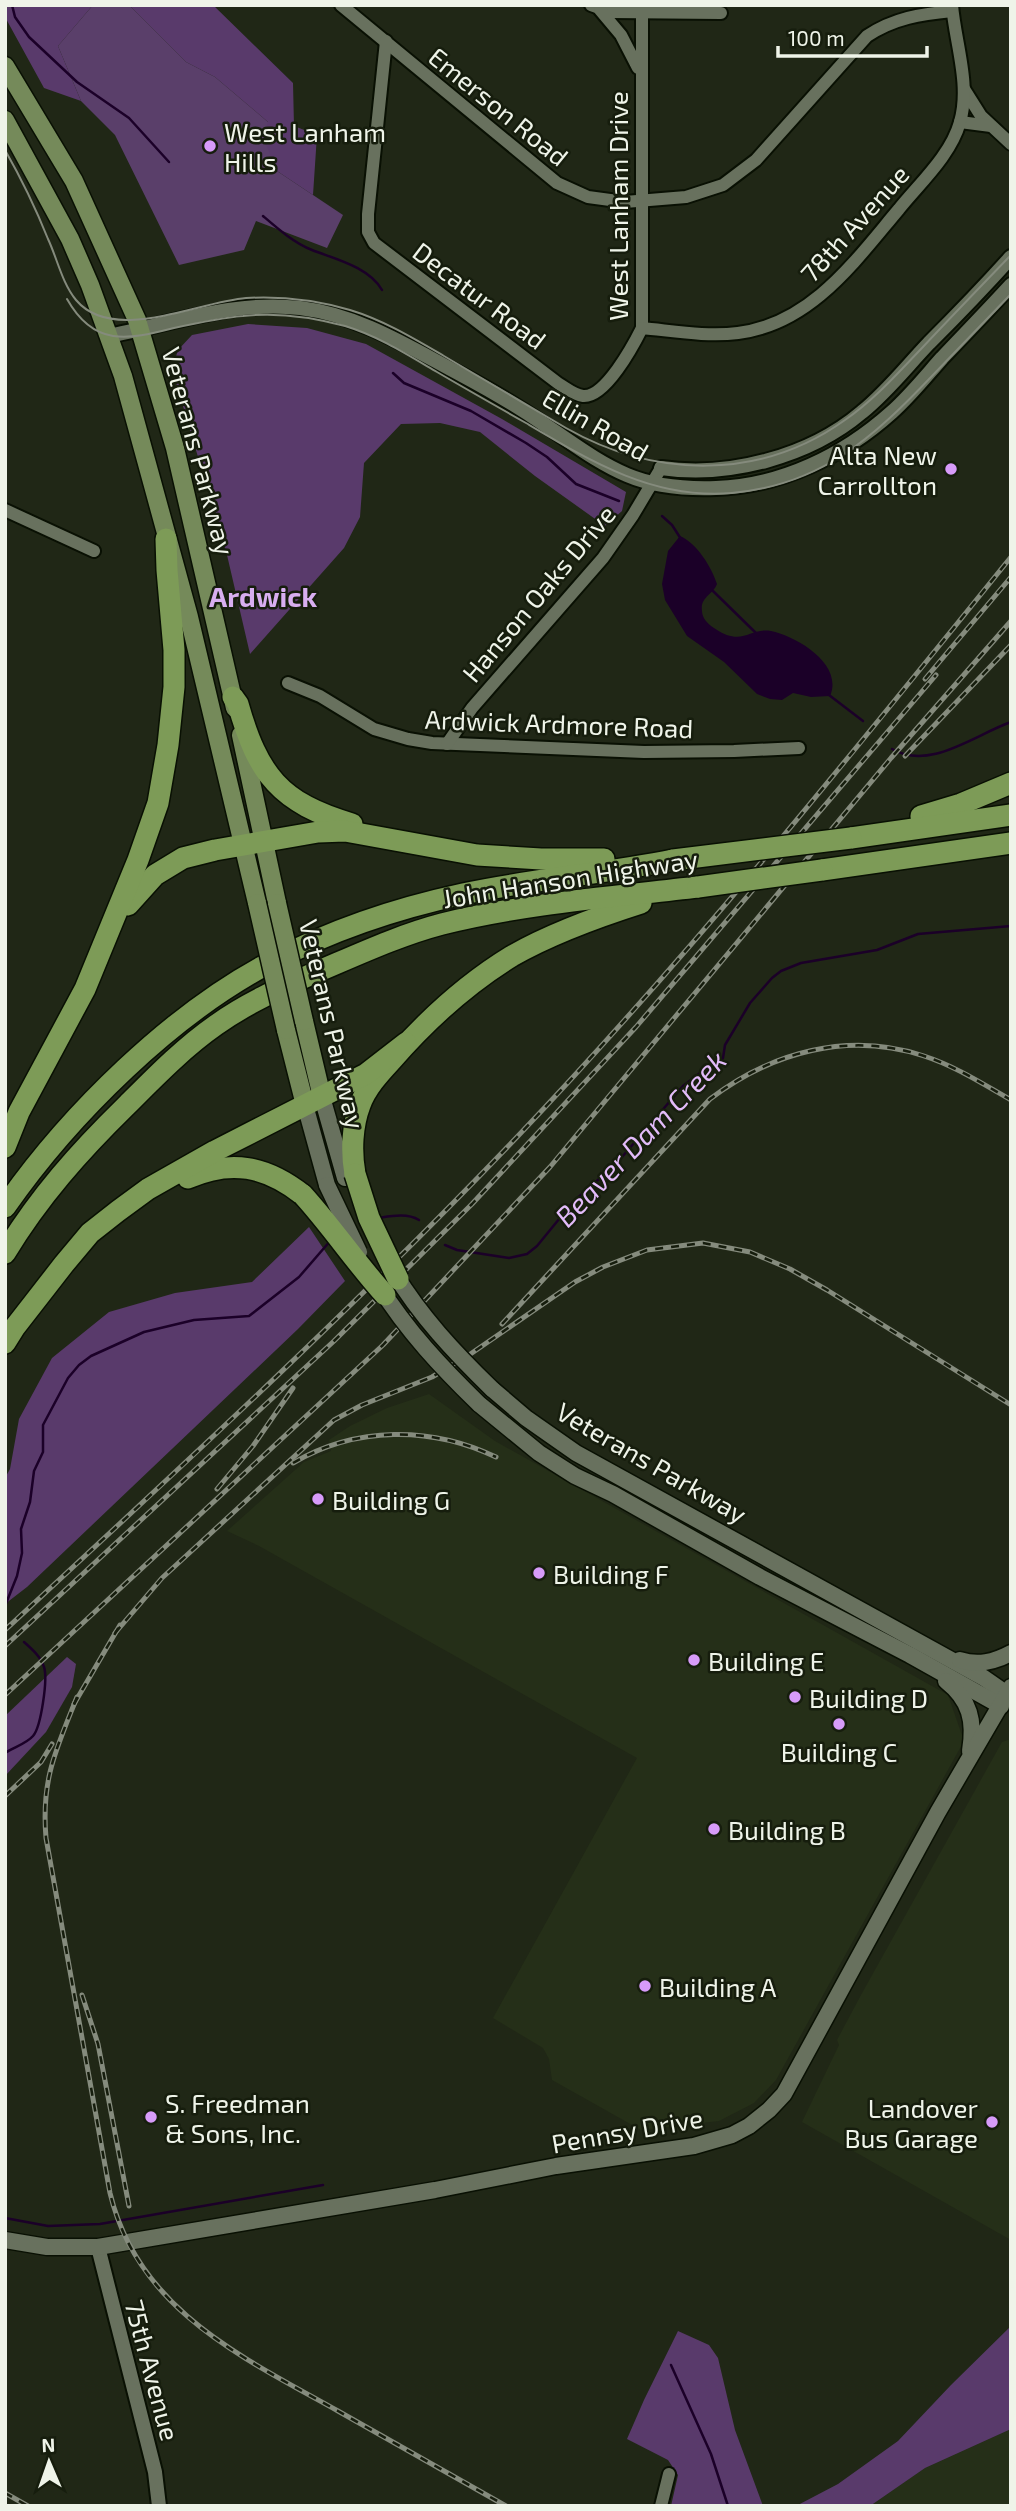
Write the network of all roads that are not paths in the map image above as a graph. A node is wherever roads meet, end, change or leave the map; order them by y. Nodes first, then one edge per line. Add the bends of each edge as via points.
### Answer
1 (341, 5) edge
2 (595, 8) edge
3 (952, 8) edge
4 (642, 9) edge
5 (721, 13) dead end
6 (386, 41) junction
7 (5, 66) edge
8 (640, 74) junction
9 (963, 86) junction
10 (5, 120) edge
11 (960, 122) junction
12 (991, 126) junction
13 (1011, 144) edge
14 (642, 202) junction
15 (1011, 257) edge
16 (1011, 285) edge
17 (642, 328) junction
18 (140, 330) junction
19 (108, 336) junction
20 (559, 384) joint
21 (661, 468) joint
22 (652, 483) junction
23 (5, 510) edge
24 (166, 539) junction
25 (94, 551) dead end
26 (288, 684) dead end
27 (233, 698) junction
28 (447, 744) junction
29 (799, 748) dead end
30 (1011, 783) edge
31 (1011, 815) edge
32 (887, 833) junction
33 (264, 841) junction
34 (1011, 843) edge
35 (242, 845) junction
36 (432, 847) junction
37 (673, 860) junction
38 (698, 887) junction
39 (111, 930) junction
40 (406, 1043) junction
41 (313, 1101) junction
42 (5, 1147) edge
43 (350, 1176) junction
44 (5, 1208) edge
45 (5, 1253) edge
46 (64, 1264) junction
47 (391, 1287) junction
48 (5, 1343) edge
49 (1011, 1653) edge
50 (910, 1655) junction
51 (941, 1655) junction
52 (1008, 1699) edge
53 (969, 1760) junction
54 (5, 2240) edge
55 (98, 2248) junction
56 (668, 2474) dead end
57 (159, 2506) edge
58 (661, 2506) edge

1 - 6 street, Emerson Road
2 - 4 street
2 - 8 street via 621,35
3 - 9 street, 78th Avenue
3 - 14 street, Emerson Road via 905,17 867,36 756,160 730,181 686,197
4 - 5 street
4 - 8 street, West Lanham Drive
6 - 14 street, Emerson Road via 557,183 588,197
6 - 20 street, Decatur Road via 368,232 374,243
7 - 18 main road, Veterans Parkway via 74,181
8 - 14 street, West Lanham Drive
9 - 11 street, 78th Avenue
9 - 12 street
10 - 19 main road, Veterans Parkway via 70,239
11 - 12 street
11 - 17 street, 78th Avenue via 923,179 810,305 779,322 739,333
12 - 13 street
14 - 17 street, West Lanham Drive
15 - 21 street, Ellin Road via 886,390 844,425 807,445 729,470
16 - 22 street, Ellin Road via 893,411 857,441 801,470 756,484 704,488
17 - 20 street, West Lanham Drive via 601,389 584,396
18 - 19 street, Ellin Road
18 - 22 street, Ellin Road via 247,307 301,308 341,317 398,340 520,408 590,456
18 - 27 main road, Veterans Parkway via 175,448
19 - 24 main road, Veterans Parkway
21 - 22 street, Hanson Oaks Drive
22 - 28 street, Hanson Oaks Drive via 603,558 472,708
23 - 25 street
24 - 35 main road, Veterans Parkway
24 - 39 highway via 174,650 168,745 158,803
26 - 28 street, Ardwick Ardmore Road via 320,696 381,732
27 - 33 main road, Veterans Parkway
27 - 36 highway via 253,752 286,793 328,817
28 - 29 street, Ardwick Ardmore Road via 644,752
30 - 32 highway via 916,817
31 - 32 highway, John Hanson Highway
32 - 37 highway, John Hanson Highway, bridge
33 - 35 highway
33 - 36 highway via 345,831
33 - 41 main road, Veterans Parkway, bridge via 304,1021
34 - 38 highway, John Hanson Highway, bridge
35 - 39 highway via 169,865 144,886
35 - 41 main road, Veterans Parkway, bridge via 286,1030
36 - 37 highway via 501,857 587,860 645,855
37 - 44 highway, John Hanson Highway via 440,899 353,926 274,960 207,1002 120,1075 58,1139
38 - 40 highway via 583,923 513,956 456,996
38 - 45 highway, John Hanson Highway via 508,911 440,925 363,952 260,997 213,1027 157,1075 72,1160 41,1197
39 - 42 highway
40 - 41 highway via 366,1074
40 - 43 highway via 360,1105
41 - 43 main road, Veterans Parkway
41 - 46 highway via 148,1189 90,1233
41 - 47 main road, Veterans Parkway, bridge via 327,1185 350,1236
43 - 47 highway, bridge via 366,1209
46 - 47 highway, bridge via 119,1216 157,1191 195,1174 241,1166 277,1178 303,1195 361,1269
46 - 48 highway
47 - 50 main road, Veterans Parkway, bridge via 414,1336 444,1370 540,1453
47 - 51 main road, Veterans Parkway, bridge via 492,1389 576,1453
49 - 51 main road via 981,1664
50 - 52 main road, Veterans Parkway
50 - 53 main road via 949,1683 966,1705 973,1723
51 - 52 main road, Veterans Parkway via 984,1678
52 - 53 main road, Pennsy Drive
53 - 55 main road, Pennsy Drive via 784,2094 749,2126 694,2146 556,2166
54 - 55 main road, Pennsy Drive
55 - 57 street, 75th Avenue via 155,2472
56 - 58 street

